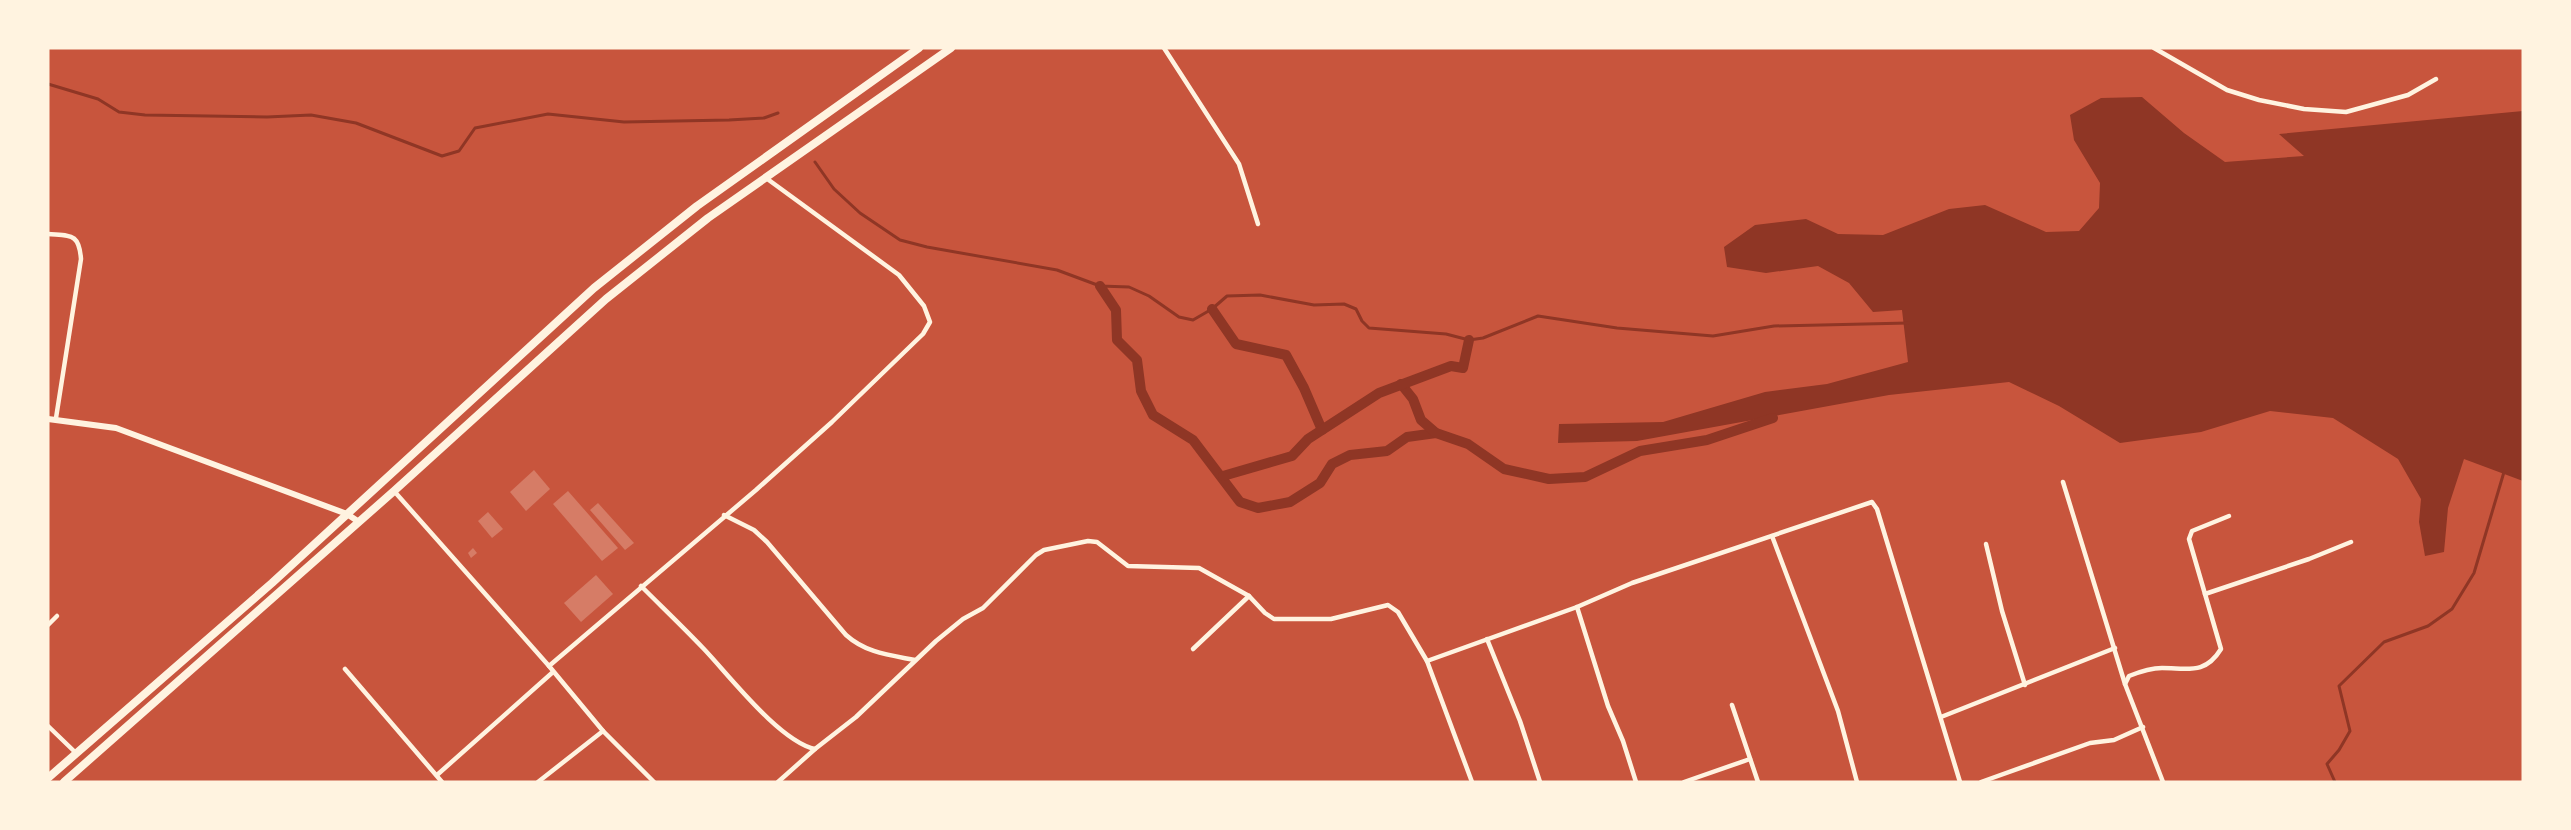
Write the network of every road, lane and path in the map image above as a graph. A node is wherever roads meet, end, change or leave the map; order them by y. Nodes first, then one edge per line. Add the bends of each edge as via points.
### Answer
1 (919, 48) edge
2 (951, 48) edge
3 (1164, 48) edge
4 (2154, 48) edge
5 (2436, 79) dead end
6 (766, 178) junction
7 (1258, 224) dead end
8 (48, 234) edge
9 (56, 418) junction
10 (48, 419) edge
11 (2063, 482) dead end
12 (394, 491) junction
13 (347, 514) junction
14 (724, 515) junction
15 (2229, 516) dead end
16 (358, 522) junction
17 (1772, 536) junction
18 (2351, 542) dead end
19 (1986, 544) dead end
20 (641, 586) junction
21 (2205, 594) junction
22 (1249, 596) junction
23 (1577, 607) junction
24 (57, 616) dead end
25 (48, 625) edge
26 (1487, 639) junction
27 (2115, 648) junction
28 (1193, 649) dead end
29 (915, 660) junction
30 (1426, 661) junction
31 (549, 666) junction
32 (345, 669) dead end
33 (553, 672) junction
34 (2125, 684) junction
35 (2025, 685) junction
36 (1732, 705) dead end
37 (1941, 717) junction
38 (48, 726) edge
39 (2143, 727) junction
40 (603, 731) junction
41 (815, 748) junction
42 (76, 753) junction
43 (1750, 759) junction
44 (437, 775) junction
45 (48, 778) edge
46 (64, 782) edge
47 (442, 782) edge
48 (538, 782) edge
49 (654, 782) edge
50 (778, 782) edge
51 (1472, 782) edge
52 (1540, 782) edge
53 (1636, 782) edge
54 (1684, 782) edge
55 (1758, 782) edge
56 (1857, 782) edge
57 (1960, 782) edge
58 (1981, 782) edge
59 (2163, 782) edge

1 - 13 highway via 752,165 594,288
2 - 6 highway
3 - 7 street via 1239,164
4 - 5 street via 2227,90 2304,109 2346,112 2408,95
6 - 12 highway via 708,218 606,299
6 - 14 street via 899,276 924,306 930,322 923,334 832,422
8 - 9 street via 71,236 80,246 81,259
9 - 10 street
9 - 13 street via 116,428
11 - 27 street
12 - 16 highway
12 - 31 street
13 - 16 street
13 - 42 highway
14 - 20 street
14 - 29 street via 754,530 767,542 857,645
15 - 21 street via 2192,531 2189,539
16 - 46 highway
17 - 23 street via 1632,583
17 - 37 street via 1872,502 1875,505
17 - 56 street via 1838,711
18 - 21 street
19 - 35 street
20 - 31 street
20 - 41 street via 764,714 802,744
21 - 34 street via 2221,649 2214,660 2198,669 2141,671 2129,676
22 - 28 street
22 - 29 street via 1199,568 1128,566 1104,545 1088,541 1036,555 983,608 963,619
22 - 30 street via 1274,619 1330,619 1382,605 1392,606
23 - 26 street
23 - 53 street
24 - 25 street
26 - 30 street
26 - 52 street
27 - 34 street
27 - 35 street
29 - 41 street via 856,717
30 - 51 street
31 - 33 street
32 - 44 street
33 - 40 street
33 - 44 street
34 - 39 street
35 - 37 street
36 - 43 street
37 - 57 street
38 - 42 street
39 - 58 street
39 - 59 street
40 - 48 street
40 - 49 street
41 - 50 street
42 - 45 highway
43 - 54 street
43 - 55 street
44 - 47 street

